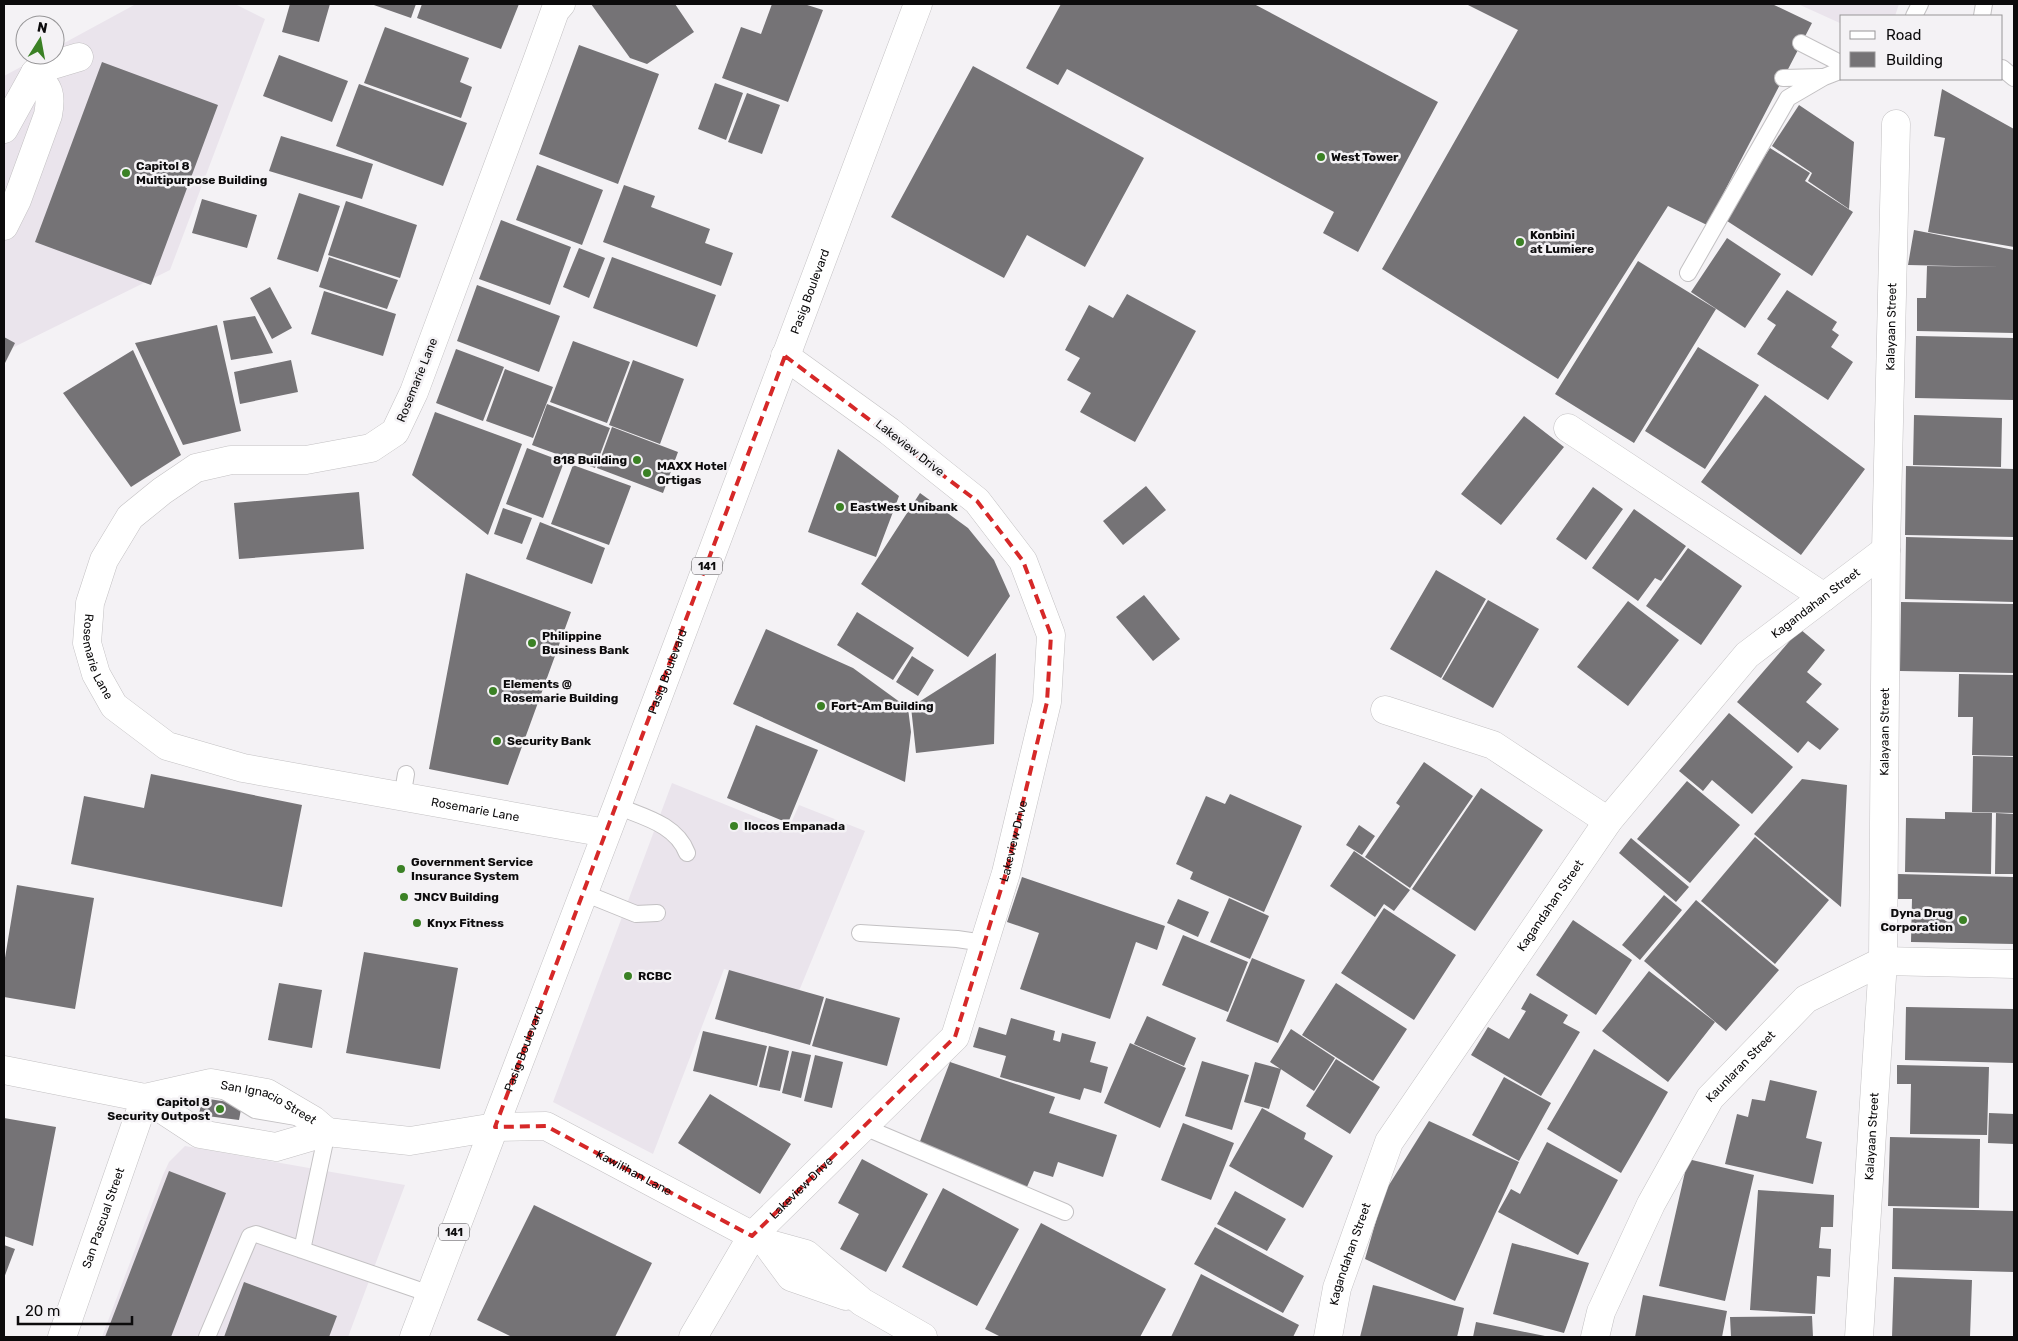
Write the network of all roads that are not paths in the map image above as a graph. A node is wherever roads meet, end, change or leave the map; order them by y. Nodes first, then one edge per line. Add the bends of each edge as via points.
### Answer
1 (560, 4) edge
2 (918, 4) edge
3 (1802, 43) dead end
4 (79, 57) dead end
5 (1840, 63) edge
6 (2003, 69) edge
7 (1840, 71) edge
8 (35, 73) junction
9 (1824, 77) junction
10 (1783, 78) dead end
11 (2014, 78) edge
12 (1896, 124) dead end
13 (4, 129) edge
14 (4, 226) edge
15 (1688, 273) dead end
16 (785, 356) junction
17 (1568, 428) dead end
18 (1886, 550) junction
19 (1824, 597) junction
20 (1385, 710) dead end
21 (617, 806) junction
22 (1608, 821) junction
23 (606, 834) junction
24 (687, 852) dead end
25 (584, 893) junction
26 (657, 913) dead end
27 (860, 933) dead end
28 (984, 944) junction
29 (1883, 961) junction
30 (2014, 964) edge
31 (4, 1070) edge
32 (145, 1098) junction
33 (320, 1126) junction
34 (495, 1127) junction
35 (864, 1127) junction
36 (1065, 1212) dead end
37 (759, 1240) junction
38 (302, 1250) junction
39 (430, 1294) junction
40 (62, 1337) edge
41 (207, 1337) edge
42 (414, 1337) edge
43 (693, 1337) edge
44 (923, 1337) edge
45 (1328, 1337) edge
46 (1595, 1337) edge
47 (1859, 1337) edge

1 - 23 street, Rosemarie Lane via 414,392 395,432 371,448 306,460 231,460 196,468 162,491 130,518 104,560 90,603 87,643 96,674 114,706 168,746 244,768 404,786
2 - 16 street, Pasig Boulevard / 141
3 - 5 lane
4 - 8 street
6 - 11 lane
7 - 9 lane
8 - 13 street
8 - 14 street via 49,91 51,100 17,200
9 - 10 lane
9 - 15 lane via 1788,98
12 - 18 street, Kalayaan Street
16 - 21 street, Pasig Boulevard / 141
16 - 28 street, Lakeview Drive via 889,431 977,501 1023,561 1051,635 1047,702 1006,873
17 - 19 street
18 - 19 street, Kagandahan Street
18 - 29 street, Kalayaan Street
19 - 22 street, Kagandahan Street via 1747,655
20 - 22 street via 1493,745
21 - 23 street, Pasig Boulevard / 141
21 - 24 lane via 669,828 684,843
22 - 45 street, Kagandahan Street via 1389,1142 1337,1288
23 - 25 street, Pasig Boulevard / 141
25 - 26 lane via 636,914
25 - 34 street, Pasig Boulevard / 141
27 - 28 lane
28 - 35 street, Lakeview Drive via 955,1037
29 - 30 street, Kaunlaran Street
29 - 46 street, Kaunlaran Street via 1806,999 1710,1098 1651,1204 1601,1312
29 - 47 street, Kalayaan Street
31 - 32 street, San Ignacio Street
32 - 33 street, San Ignacio Street via 212,1083 267,1093
32 - 33 street, San Ignacio Street via 200,1134 276,1148
32 - 40 street, San Pascual Street
33 - 34 street, San Ignacio Street via 410,1141
33 - 38 lane
34 - 37 street, Kawilihan Lane via 546,1126
34 - 39 street, Pasig Boulevard / 141
35 - 36 lane
35 - 37 street, Lakeview Drive
37 - 43 street, Lakeview Drive
37 - 44 street, Kawilihan Lane via 792,1277 862,1302
38 - 39 lane
38 - 41 lane via 260,1234 250,1236
39 - 42 street, Pasig Boulevard / 141

